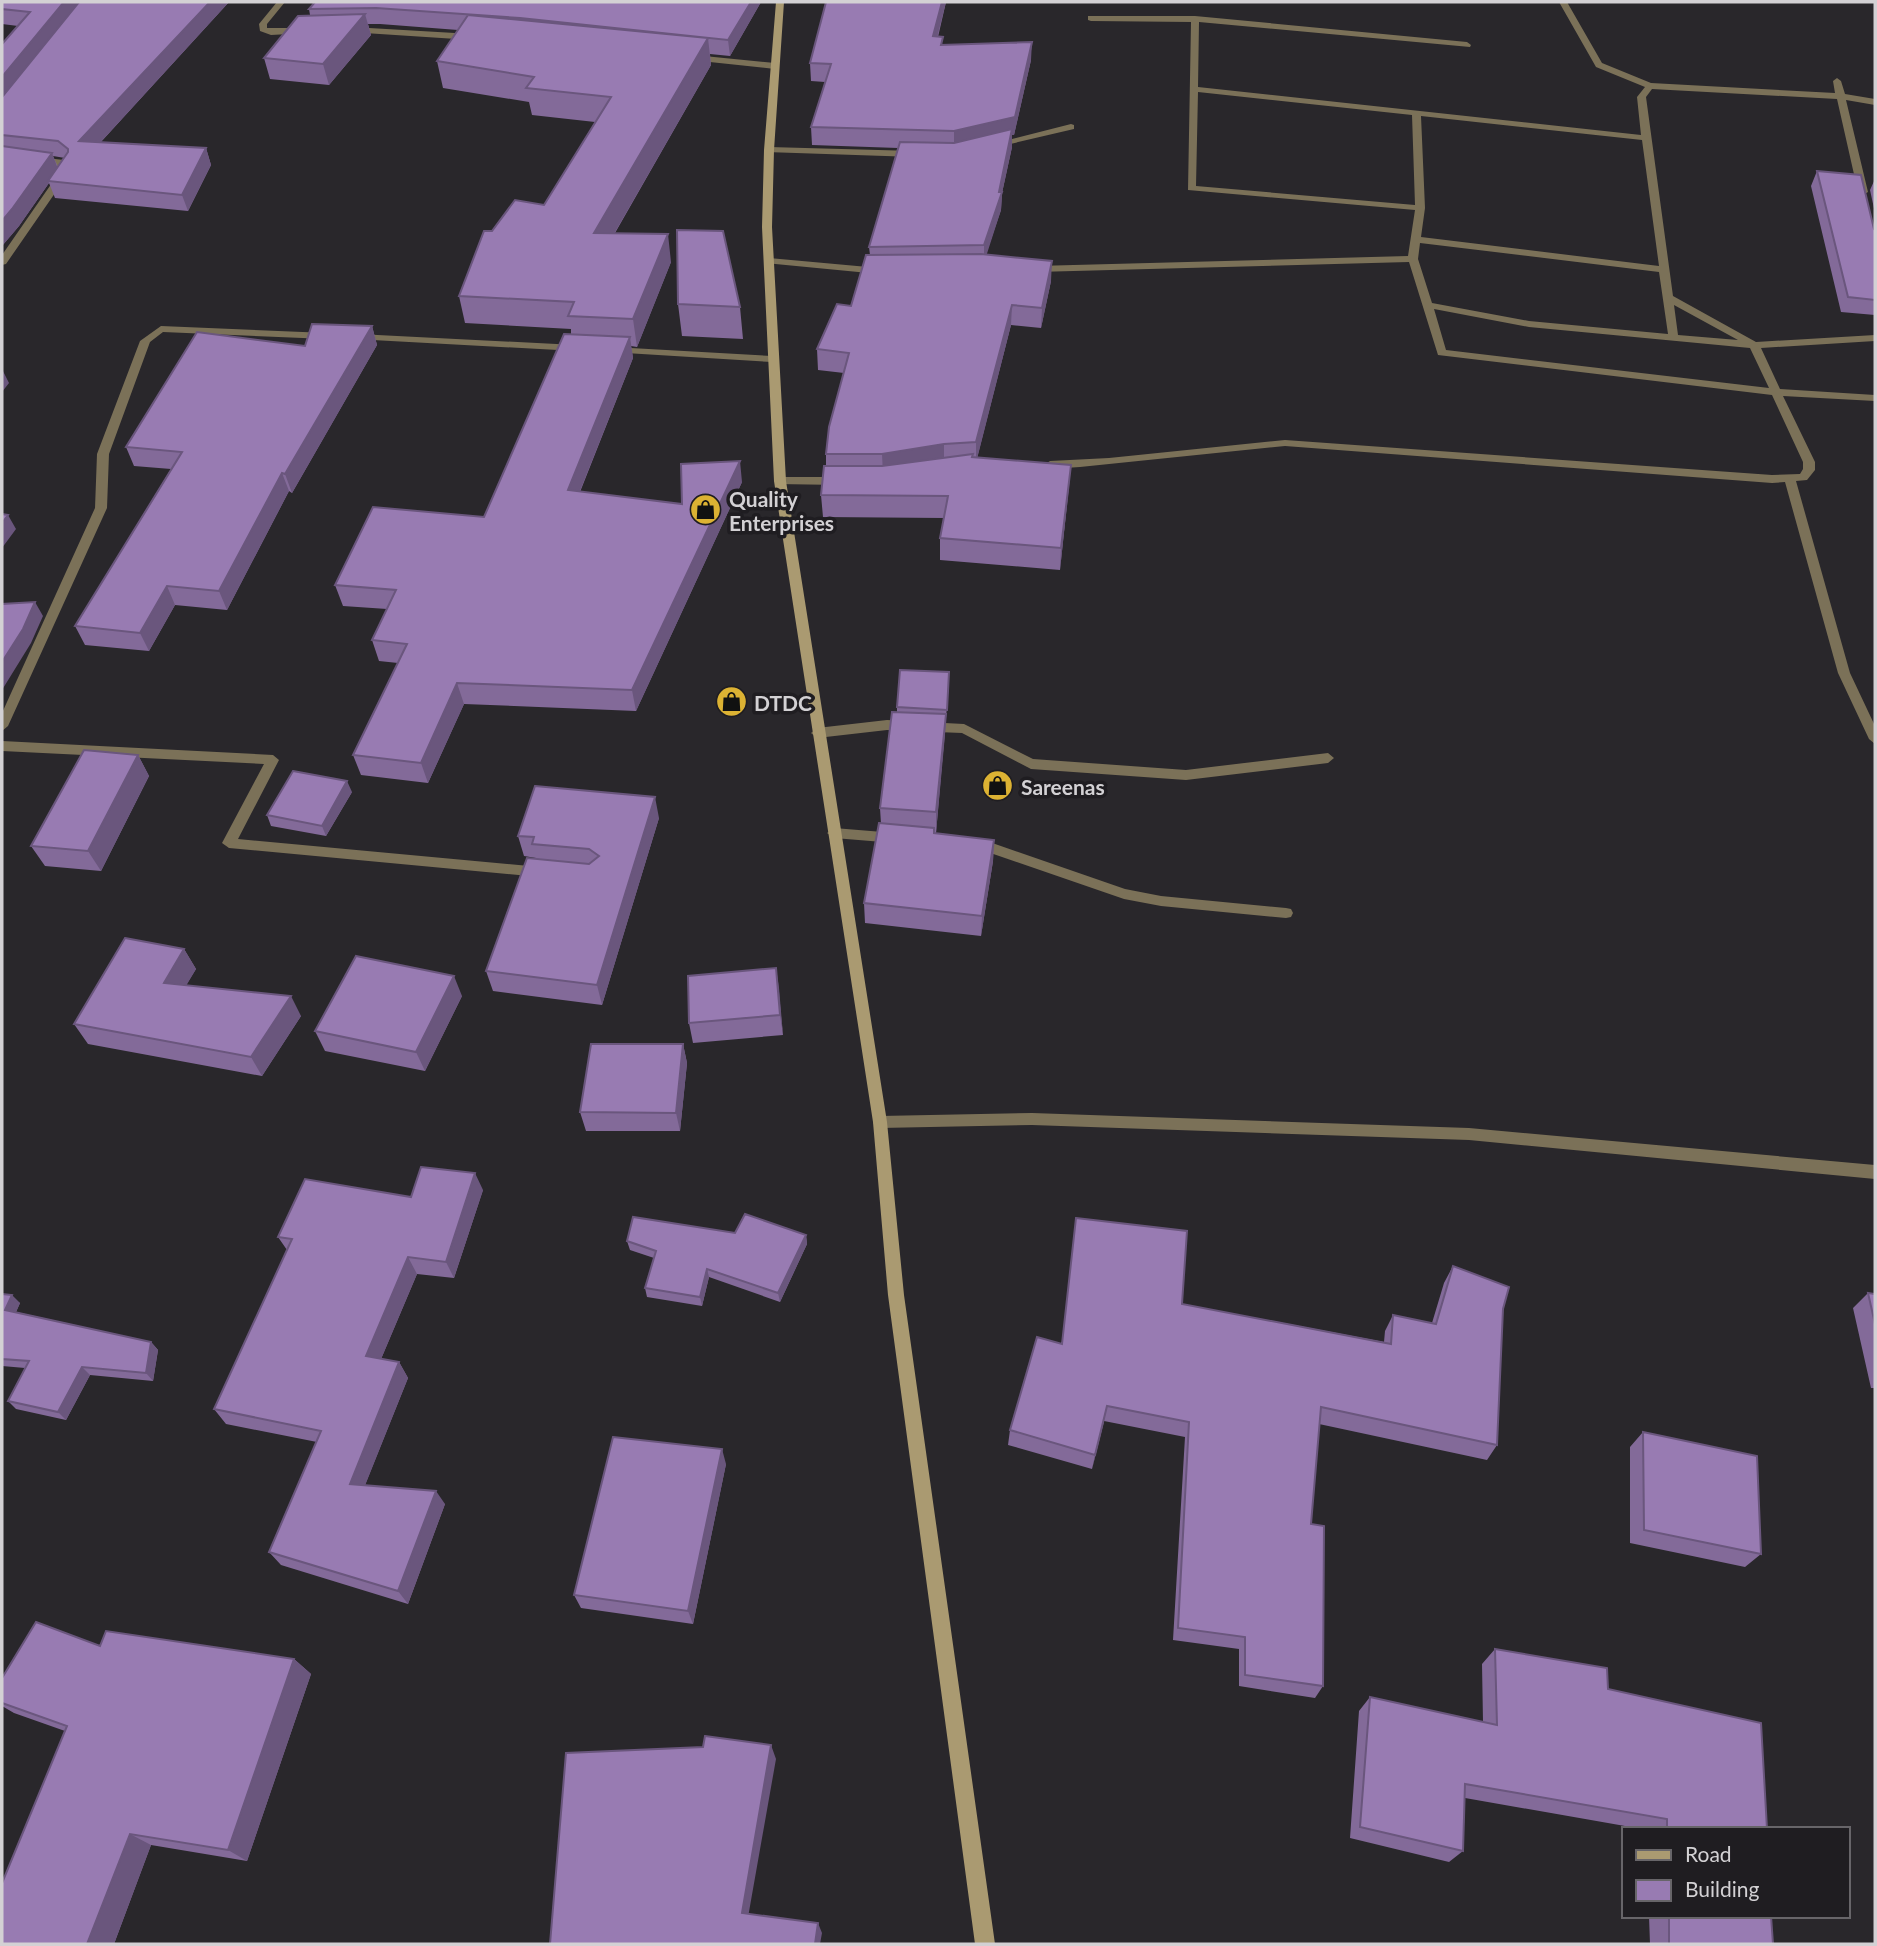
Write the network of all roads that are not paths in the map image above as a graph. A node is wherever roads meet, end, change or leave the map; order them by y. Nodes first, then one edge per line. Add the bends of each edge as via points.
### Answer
1 (281, 2) edge
2 (780, 2) edge
3 (1563, 2) edge
4 (1091, 18) dead end
5 (1195, 19) junction
6 (336, 30) edge
7 (310, 31) edge
8 (483, 37) edge
9 (1467, 45) dead end
10 (682, 57) edge
11 (775, 66) junction
12 (1837, 81) dead end
13 (1650, 86) junction
14 (1193, 89) junction
15 (1839, 96) junction
16 (1875, 102) edge
17 (1416, 113) junction
18 (1071, 127) dead end
19 (1647, 138) junction
20 (980, 149) edge
21 (769, 150) junction
22 (928, 154) edge
23 (2, 156) edge
24 (1865, 203) edge
25 (1420, 208) junction
26 (1415, 239) junction
27 (1413, 259) junction
28 (769, 261) junction
29 (2, 262) edge
30 (1024, 269) edge
31 (1664, 270) junction
32 (889, 271) edge
33 (1668, 298) junction
34 (1427, 305) junction
35 (1673, 336) junction
36 (1875, 338) edge
37 (1754, 345) junction
38 (592, 349) edge
39 (606, 350) edge
40 (772, 359) junction
41 (1776, 392) junction
42 (1875, 398) edge
43 (1039, 465) edge
44 (1790, 479) junction
45 (780, 481) junction
46 (857, 481) edge
47 (2, 726) edge
48 (817, 733) junction
49 (1875, 739) edge
50 (2, 746) edge
51 (1328, 758) dead end
52 (834, 833) junction
53 (913, 839) edge
54 (966, 843) edge
55 (554, 873) edge
56 (1286, 913) dead end
57 (880, 1122) junction
58 (1875, 1172) edge
59 (985, 1944) edge

1 - 7 street via 262,29
2 - 11 main road
3 - 13 street via 1599,65
4 - 5 street
5 - 9 street
5 - 14 street
6 - 8 street
10 - 11 street
11 - 21 main road
12 - 15 street
13 - 15 street
13 - 19 street via 1641,97
14 - 17 street
14 - 25 street via 1191,188
15 - 16 street
15 - 24 street
17 - 19 street
17 - 25 street
18 - 20 street
19 - 31 street
21 - 22 street
21 - 28 main road
23 - 29 street via 68,167
25 - 26 street
26 - 27 street
26 - 31 street
27 - 30 street
27 - 34 street
28 - 32 street
28 - 40 main road
31 - 33 street
33 - 35 street
33 - 37 street
34 - 35 street via 1529,324
34 - 41 street via 1442,353
35 - 37 street
36 - 37 street
37 - 41 street
38 - 47 street via 161,329 145,341 103,454 101,508
39 - 40 street
40 - 45 main road
41 - 42 street
41 - 44 street via 1809,461 1803,477
43 - 44 street via 1285,443
44 - 49 street via 1844,673
45 - 46 street
45 - 48 main road
48 - 51 street via 887,725 964,729 1031,764 1186,775
48 - 52 main road
50 - 55 street via 272,760 229,843
52 - 53 street
52 - 57 main road
54 - 56 street via 1124,894
57 - 58 street via 1032,1119 1469,1134
57 - 59 main road via 896,1295

